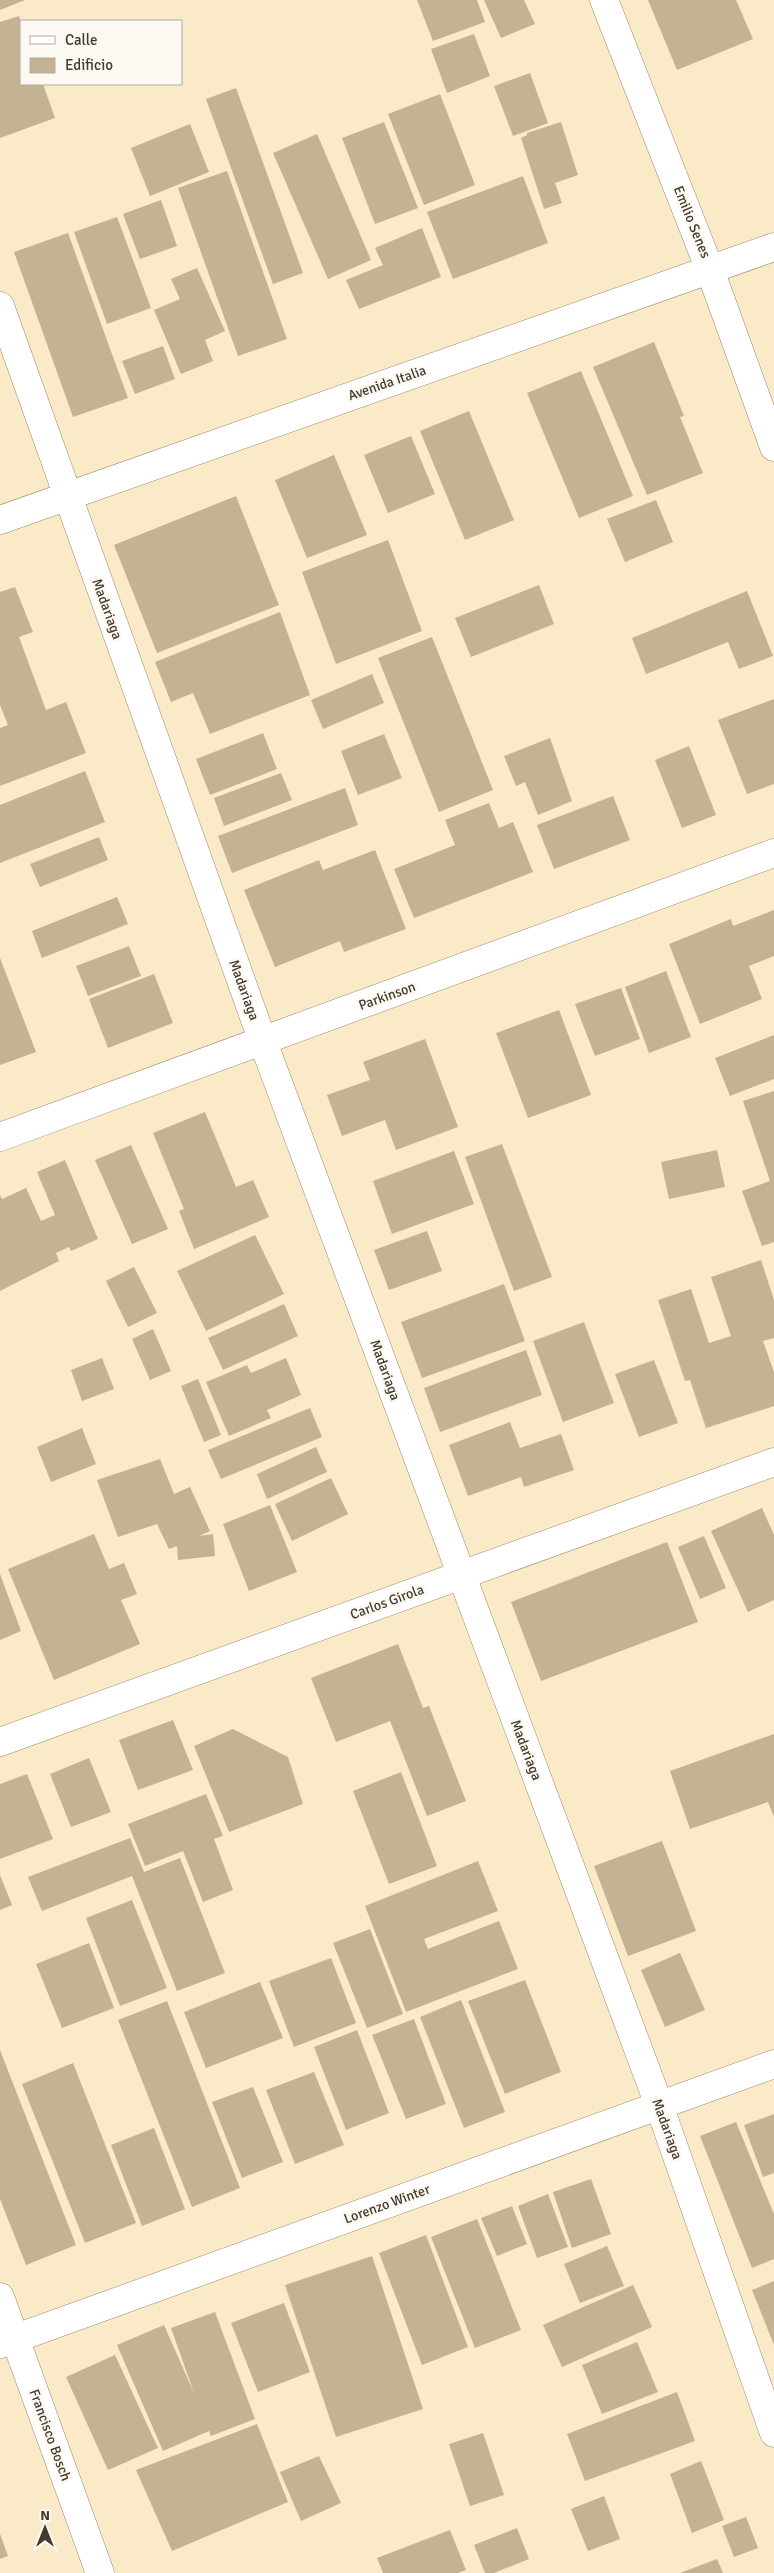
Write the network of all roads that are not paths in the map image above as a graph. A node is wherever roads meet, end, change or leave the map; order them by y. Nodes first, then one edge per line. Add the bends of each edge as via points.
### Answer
1 (604, 0) edge
2 (774, 247) edge
3 (710, 270) junction
4 (0, 306) edge
5 (774, 447) edge
6 (66, 496) junction
7 (0, 520) edge
8 (774, 853) edge
9 (263, 1042) junction
10 (0, 1137) edge
11 (774, 1462) edge
12 (460, 1575) junction
13 (0, 1742) edge
14 (774, 2064) edge
15 (659, 2106) junction
16 (0, 2297) edge
17 (8, 2341) edge
18 (774, 2433) edge
19 (100, 2573) edge

1 - 3 street, Emilio Senes
2 - 3 street, Avenida Italia
3 - 5 street, Emilio Senes
3 - 6 street, Avenida Italia
4 - 6 street, Madariaga
6 - 7 street, Avenida Italia
6 - 9 street, Madariaga
8 - 9 street, Parkinson
9 - 10 street, Parkinson
9 - 12 street, Madariaga
11 - 12 street, Carlos Girola
12 - 13 street, Carlos Girola
12 - 15 street, Madariaga
14 - 15 street, Lorenzo Winter
15 - 17 street, Lorenzo Winter
15 - 18 street, Madariaga
16 - 17 street, Francisco Bosch
17 - 19 street, Francisco Bosch

